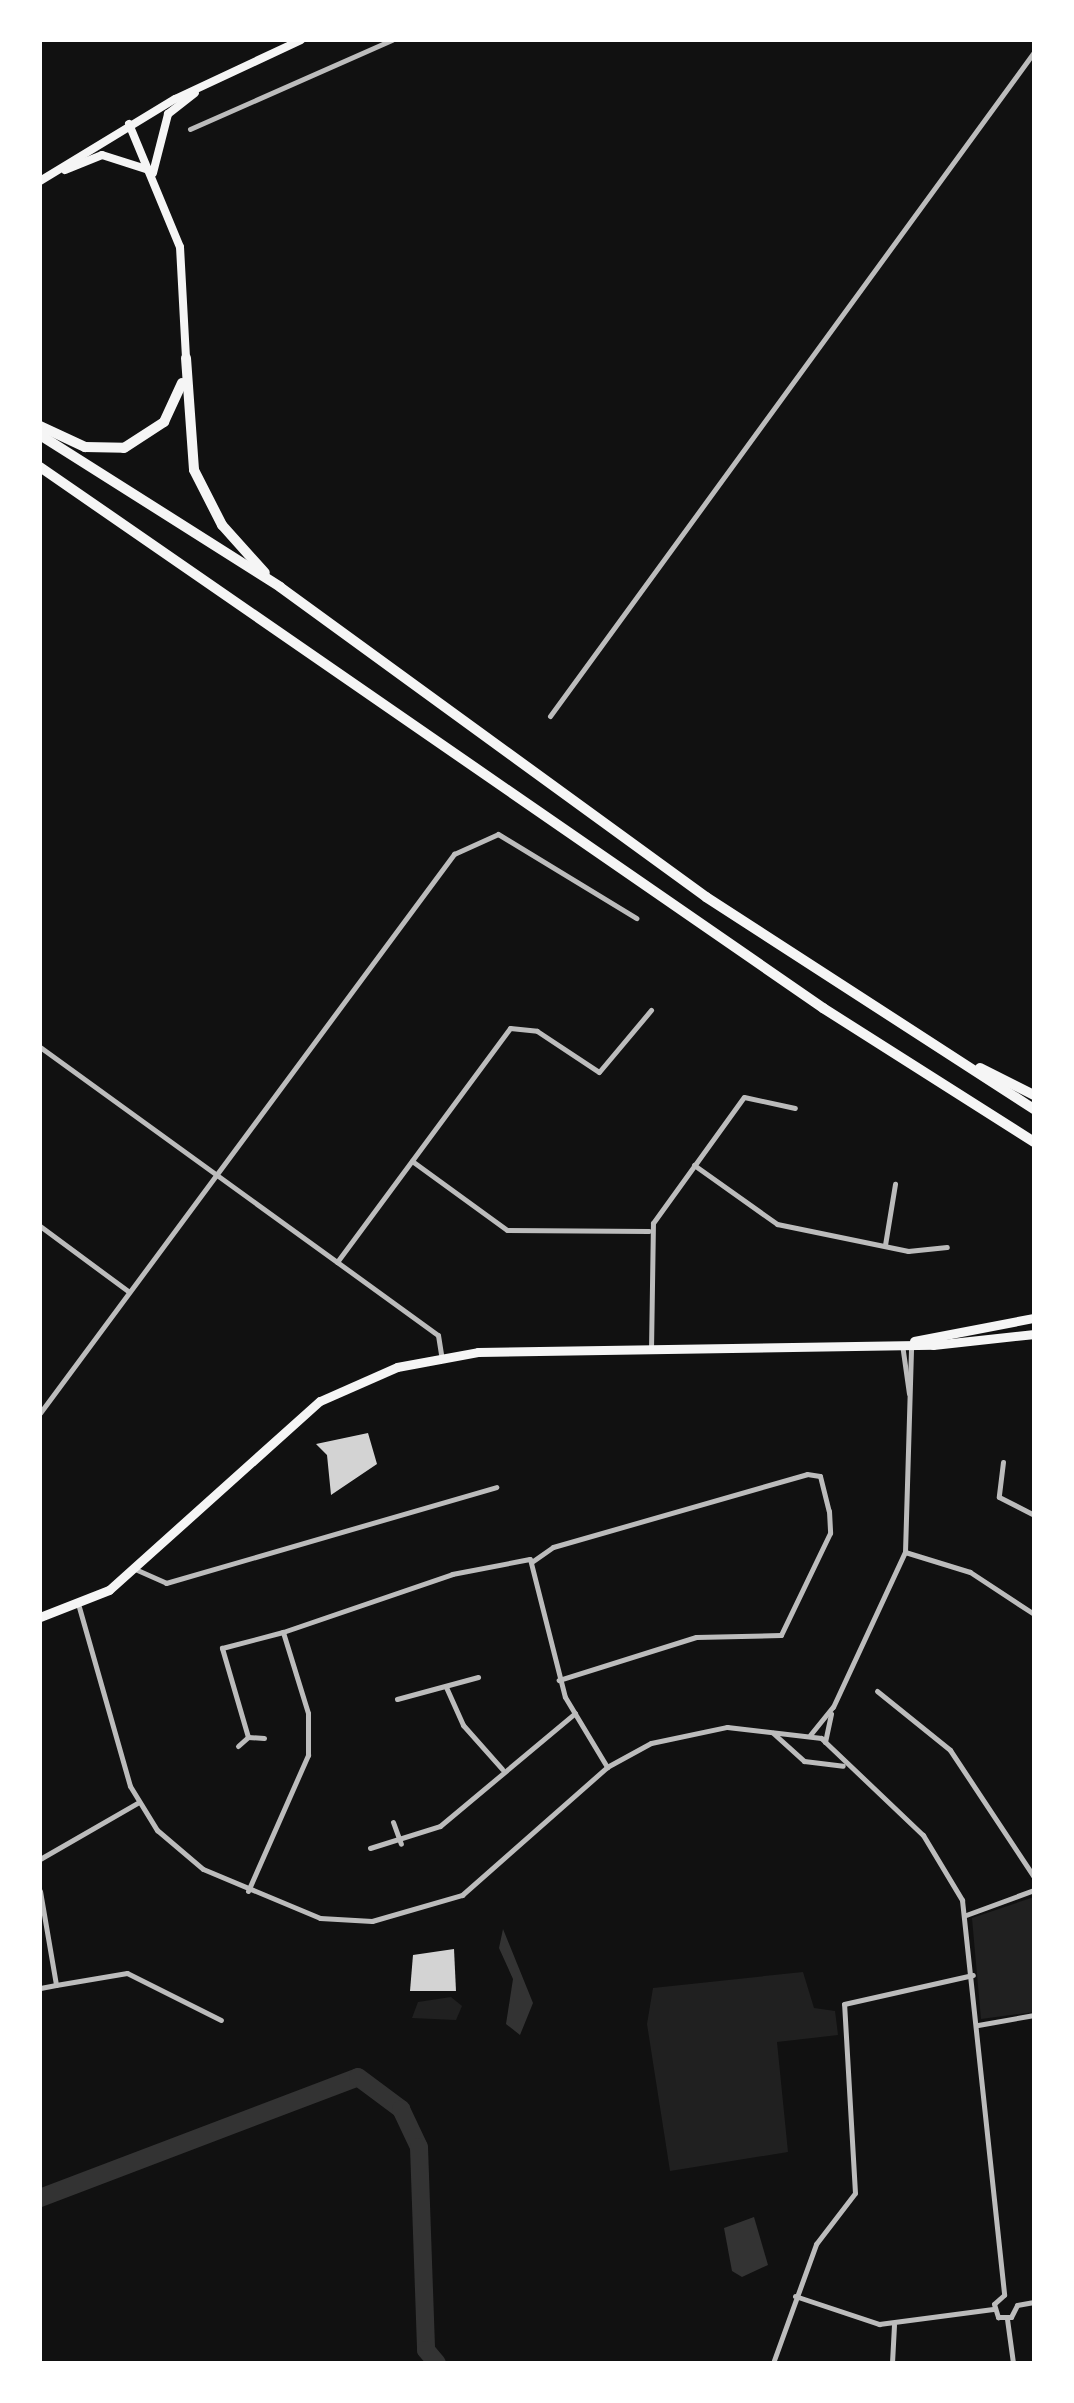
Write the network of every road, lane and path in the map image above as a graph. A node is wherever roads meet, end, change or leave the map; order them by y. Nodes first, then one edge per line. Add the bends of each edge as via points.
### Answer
1 (301, 40) edge
2 (392, 40) edge
3 (1034, 52) edge
4 (214, 79) junction
5 (130, 124) junction
6 (190, 129) dead end
7 (152, 173) junction
8 (41, 180) edge
9 (186, 358) junction
10 (40, 426) edge
11 (40, 435) edge
12 (40, 468) edge
13 (280, 588) junction
14 (550, 716) dead end
15 (636, 918) dead end
16 (651, 1010) dead end
17 (40, 1046) edge
18 (935, 1046) junction
19 (1034, 1095) edge
20 (795, 1108) dead end
21 (1034, 1109) edge
22 (1034, 1142) edge
23 (412, 1161) junction
24 (694, 1166) junction
25 (216, 1174) junction
26 (896, 1184) dead end
27 (40, 1226) edge
28 (649, 1231) junction
29 (884, 1246) junction
30 (947, 1247) dead end
31 (337, 1262) junction
32 (128, 1291) junction
33 (1034, 1318) edge
34 (1034, 1334) edge
35 (906, 1342) junction
36 (650, 1348) junction
37 (441, 1355) junction
38 (40, 1413) edge
39 (1003, 1462) dead end
40 (496, 1487) dead end
41 (1034, 1515) edge
42 (905, 1552) junction
43 (533, 1561) junction
44 (136, 1569) junction
45 (79, 1607) junction
46 (1034, 1614) edge
47 (40, 1617) edge
48 (283, 1632) junction
49 (478, 1677) dead end
50 (559, 1680) junction
51 (446, 1687) junction
52 (877, 1691) dead end
53 (397, 1699) dead end
54 (833, 1706) junction
55 (575, 1713) junction
56 (772, 1732) junction
57 (248, 1736) junction
58 (808, 1736) junction
59 (264, 1738) dead end
60 (826, 1745) junction
61 (238, 1746) dead end
62 (798, 1752) junction
63 (814, 1764) junction
64 (843, 1766) junction
65 (607, 1767) junction
66 (502, 1770) junction
67 (139, 1802) junction
68 (393, 1822) dead end
69 (401, 1844) junction
70 (370, 1848) dead end
71 (40, 1860) edge
72 (1034, 1876) edge
73 (40, 1890) edge
74 (248, 1891) junction
75 (1034, 1892) edge
76 (966, 1915) junction
77 (974, 1974) junction
78 (56, 1985) junction
79 (40, 1988) edge
80 (1034, 2016) edge
81 (220, 2020) dead end
82 (978, 2025) junction
83 (1004, 2295) junction
84 (796, 2296) junction
85 (1034, 2302) edge
86 (1017, 2305) junction
87 (994, 2309) junction
88 (1007, 2319) junction
89 (894, 2324) junction
90 (772, 2363) edge
91 (892, 2363) edge
92 (1013, 2363) edge

1 - 4 main road
2 - 6 street
3 - 14 street
4 - 5 main road
4 - 7 main road via 168,114
5 - 7 main road
5 - 8 main road
7 - 8 main road via 102,155
7 - 9 main road via 184,268
9 - 10 highway via 169,416 133,446 95,449
9 - 13 highway via 187,437 200,484 230,536
11 - 13 highway
12 - 22 highway via 822,1008
13 - 18 highway via 706,898
15 - 25 street via 498,834 454,854
16 - 23 street via 599,1072 537,1032 510,1028
17 - 25 street
18 - 19 highway
18 - 21 highway
20 - 24 street via 744,1097
23 - 28 street via 507,1230
23 - 31 street
24 - 28 street
24 - 29 street via 777,1224
25 - 31 street
25 - 32 street
26 - 29 street
27 - 32 street
28 - 36 street
29 - 30 street
31 - 37 street via 438,1335
32 - 38 street
33 - 35 main road
34 - 35 main road
35 - 36 main road
35 - 42 street
36 - 37 main road
37 - 44 main road via 320,1401
39 - 41 street via 999,1497
40 - 44 street via 166,1582
42 - 46 street via 970,1572
42 - 54 street
43 - 48 street via 452,1574
43 - 50 street
43 - 50 street via 552,1548 814,1473 829,1510 825,1544 782,1635 696,1637
44 - 45 main road
45 - 47 main road
45 - 67 street
48 - 57 street via 222,1648
48 - 74 street via 308,1713 308,1756
49 - 51 street
50 - 55 street
51 - 53 street
51 - 66 street via 462,1725
52 - 72 street via 950,1750
54 - 58 street
54 - 60 street
55 - 65 street
55 - 66 street
56 - 58 street
56 - 62 street
56 - 65 street via 694,1730
57 - 59 street
57 - 61 street
58 - 60 street
58 - 62 street
60 - 63 street
60 - 64 street
62 - 63 street
63 - 64 street
64 - 76 street via 924,1835
65 - 74 street via 505,1866 417,1914 320,1918
66 - 69 street via 440,1826
67 - 71 street
67 - 74 street via 172,1846
68 - 69 street
69 - 70 street
73 - 78 street
75 - 76 street
76 - 77 street
77 - 82 street
77 - 84 street via 844,2004 855,2193 818,2239
78 - 79 street
78 - 81 street via 127,1973
80 - 82 street
82 - 83 street
83 - 86 street
83 - 87 street
84 - 89 street
84 - 90 street
85 - 86 street
86 - 88 street
87 - 88 street
87 - 89 street
88 - 92 street
89 - 91 street

